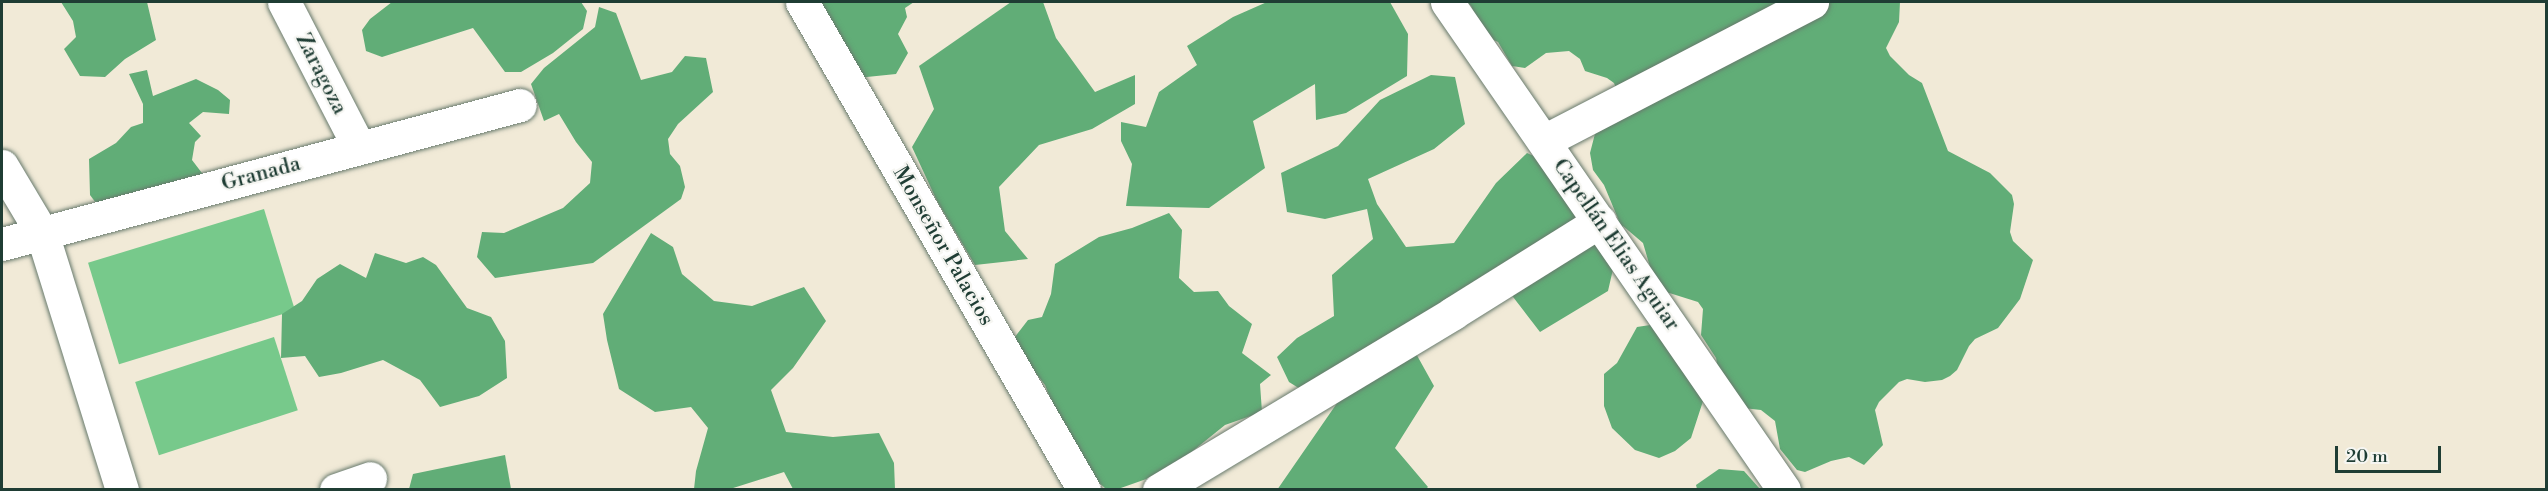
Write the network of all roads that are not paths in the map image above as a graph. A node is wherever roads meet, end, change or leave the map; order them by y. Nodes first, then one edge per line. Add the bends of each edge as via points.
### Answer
1 (284, 2) edge
2 (802, 2) edge
3 (1447, 2) edge
4 (1812, 2) edge
5 (520, 105) dead end
6 (1544, 141) junction
7 (359, 147) junction
8 (2, 166) edge
9 (1600, 221) junction
10 (42, 233) junction
11 (2, 244) edge
12 (370, 478) dead end
13 (122, 489) edge
14 (336, 489) edge
15 (1084, 489) edge
16 (1159, 489) edge
17 (1784, 489) edge

1 - 7 street, Zaragoza
2 - 15 street, Monseñor Palacios
3 - 6 street, Capellán Elias Aguiar
4 - 6 street
5 - 7 street, Granada
6 - 9 street, Capellán Elias Aguiar
7 - 10 street, Granada
8 - 10 street
9 - 16 street
9 - 17 street, Capellán Elias Aguiar
10 - 11 street, Granada
10 - 13 street
12 - 14 street

